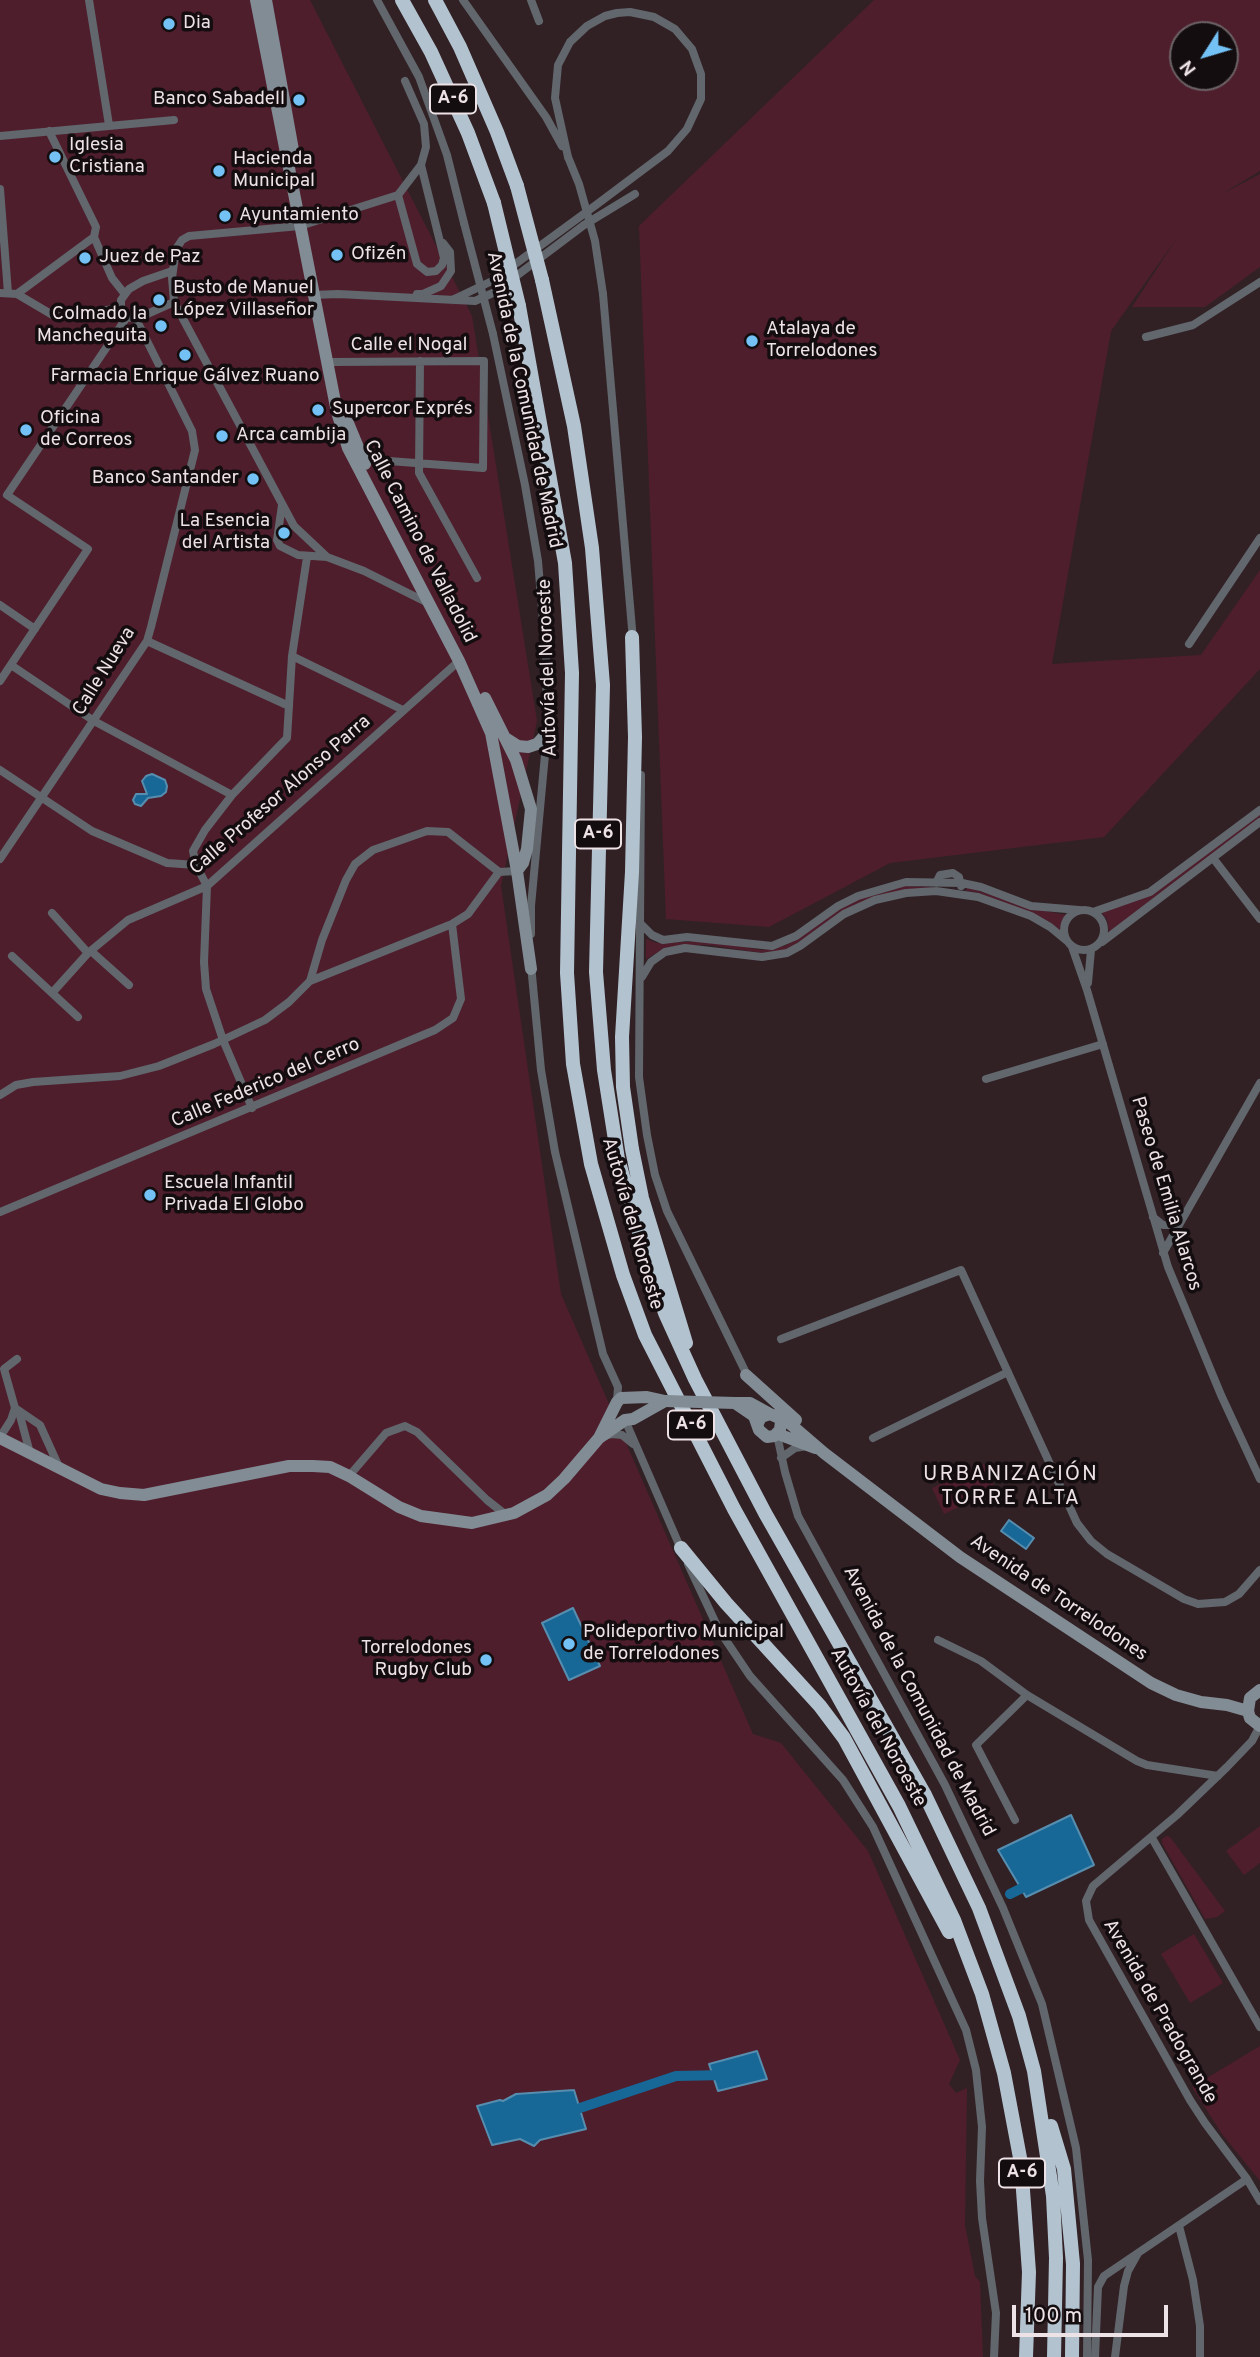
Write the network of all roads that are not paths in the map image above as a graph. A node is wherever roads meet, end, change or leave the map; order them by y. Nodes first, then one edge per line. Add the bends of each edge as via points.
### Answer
1 (89, 0) edge
2 (256, 0) edge
3 (267, 0) edge
4 (377, 0) edge
5 (402, 0) edge
6 (435, 0) edge
7 (463, 0) edge
8 (531, 0) edge
9 (539, 21) dead end
10 (405, 81) dead end
11 (174, 120) dead end
12 (109, 125) junction
13 (50, 131) junction
14 (0, 136) edge
15 (568, 158) junction
16 (421, 165) junction
17 (0, 189) edge
18 (635, 194) dead end
19 (398, 195) junction
20 (303, 225) junction
21 (94, 237) junction
22 (441, 242) junction
23 (172, 271) junction
24 (1260, 282) edge
25 (8, 293) edge
26 (124, 293) junction
27 (316, 295) junction
28 (394, 298) junction
29 (452, 300) junction
30 (174, 302) junction
31 (121, 308) junction
32 (127, 317) junction
33 (136, 319) junction
34 (1146, 337) dead end
35 (420, 360) junction
36 (334, 362) junction
37 (362, 459) junction
38 (418, 465) junction
39 (3, 496) edge
40 (282, 505) junction
41 (1260, 538) edge
42 (307, 557) junction
43 (327, 557) junction
44 (477, 578) dead end
45 (429, 604) junction
46 (0, 606) edge
47 (35, 629) junction
48 (632, 637) junction
49 (147, 641) junction
50 (1189, 644) dead end
51 (292, 656) junction
52 (459, 661) junction
53 (11, 665) junction
54 (0, 681) edge
55 (289, 706) junction
56 (403, 710) junction
57 (94, 721) junction
58 (547, 733) junction
59 (507, 739) junction
60 (0, 770) edge
61 (232, 795) junction
62 (42, 798) junction
63 (1260, 810) edge
64 (1260, 822) edge
65 (1213, 858) junction
66 (0, 859) edge
67 (196, 865) junction
68 (517, 871) junction
69 (499, 872) junction
70 (936, 881) junction
71 (962, 883) junction
72 (207, 886) junction
73 (936, 891) junction
74 (961, 893) junction
75 (1079, 911) junction
76 (1093, 912) junction
77 (52, 913) dead end
78 (1260, 919) edge
79 (452, 924) junction
80 (641, 925) junction
81 (1101, 942) junction
82 (1069, 944) junction
83 (1091, 950) junction
84 (89, 952) junction
85 (12, 956) dead end
86 (531, 969) junction
87 (641, 980) junction
88 (310, 981) junction
89 (130, 985) dead end
90 (1087, 990) junction
91 (52, 993) junction
92 (78, 1017) dead end
93 (223, 1040) junction
94 (1103, 1044) junction
95 (986, 1079) dead end
96 (1260, 1083) edge
97 (0, 1095) edge
98 (252, 1108) junction
99 (0, 1212) edge
100 (1153, 1217) junction
101 (1181, 1221) junction
102 (1163, 1253) junction
103 (781, 1339) dead end
104 (17, 1359) dead end
105 (1008, 1373) junction
106 (746, 1375) junction
107 (695, 1379) junction
108 (649, 1402) junction
109 (616, 1404) junction
110 (735, 1404) junction
111 (17, 1410) junction
112 (773, 1414) junction
113 (625, 1420) junction
114 (758, 1423) junction
115 (777, 1434) junction
116 (0, 1437) edge
117 (598, 1438) junction
118 (873, 1438) dead end
119 (0, 1446) edge
120 (810, 1446) junction
121 (639, 1452) junction
122 (30, 1453) junction
123 (824, 1453) junction
124 (782, 1458) junction
125 (61, 1470) junction
126 (848, 1471) junction
127 (349, 1476) junction
128 (1260, 1479) edge
129 (506, 1515) junction
130 (681, 1548) junction
131 (1260, 1570) edge
132 (939, 1640) dead end
133 (1027, 1695) junction
134 (1253, 1700) edge
135 (1260, 1726) edge
136 (1218, 1776) junction
137 (1015, 1820) dead end
138 (1152, 1838) junction
139 (982, 1994) junction
140 (1260, 2026) edge
141 (1034, 2071) junction
142 (1247, 2179) junction
143 (1260, 2201) edge
144 (1179, 2226) junction
145 (1139, 2253) junction
146 (995, 2357) edge
147 (1026, 2357) edge
148 (1054, 2357) edge
149 (1072, 2357) edge
150 (1087, 2357) edge
151 (1095, 2357) edge
152 (1115, 2357) edge
153 (1200, 2357) edge

1 - 12 street
2 - 20 street
3 - 20 street
4 - 58 street, Avenida de la Comunidad de Madrid, bridge via 419,77 447,155 493,334 538,561
5 - 139 highway, Autovía del Noroeste / A-6, bridge via 463,122 494,203 519,306 565,563 572,673 567,973 573,1064 591,1164 623,1275 645,1335 734,1508 899,1806 954,1920
6 - 107 highway, Autovía del Noroeste / A-6, bridge via 460,47 517,186 574,426 592,548 603,685 596,972 604,1070 618,1159 645,1253 665,1313
7 - 15 street via 546,117
8 - 9 street
10 - 16 street via 426,131
11 - 12 street
12 - 13 street
13 - 14 street
13 - 21 street via 96,227
15 - 29 street via 555,98 558,65 578,32 617,13 644,14 674,29 692,49 702,87 698,109 682,135 668,151 492,281
15 - 48 street, bridge via 595,241 603,294
16 - 19 street
16 - 22 street
17 - 25 street
18 - 29 street via 584,225 495,292 475,301
19 - 20 street
19 - 22 street via 416,264 427,272 443,265
20 - 23 street via 189,236 176,249
20 - 27 street
21 - 25 street
21 - 26 street
22 - 28 street via 452,261 446,281 423,294 403,293
23 - 26 street
23 - 30 street
24 - 34 street via 1193,325
25 - 31 street via 56,317
26 - 31 street
27 - 28 street
27 - 36 street, Calle Camino de Valladolid
27 - 45 street, Calle Camino de Valladolid via 348,448
28 - 29 street
30 - 33 street
30 - 40 street
31 - 32 street
32 - 33 street
32 - 39 street
33 - 49 street, Calle Nueva via 195,438
35 - 36 street, Calle el Nogal
35 - 38 street
35 - 38 street, Calle el Nogal via 484,361 483,468
36 - 37 street, Calle Camino de Valladolid via 344,410
37 - 38 street
37 - 59 street, Calle Camino de Valladolid
38 - 44 street
39 - 47 street via 88,549
40 - 42 street via 277,540 280,546
40 - 43 street via 294,526
41 - 50 street
42 - 43 street
42 - 51 street
43 - 45 street
45 - 52 street, Calle Camino de Valladolid
46 - 47 street
47 - 53 street
48 - 80 street via 639,690
48 - 107 highway via 635,737 623,1087 642,1198
49 - 55 street
49 - 57 street, Calle Nueva
51 - 55 street
51 - 56 street
52 - 56 street, Calle Profesor Alonso Parra
52 - 68 street, Calle Camino de Valladolid via 491,733
53 - 54 street
53 - 57 street
55 - 61 street via 287,738
56 - 72 street, Calle Profesor Alonso Parra
57 - 61 street
57 - 62 street, Calle Nueva
58 - 59 street via 528,747
58 - 86 street, Avenida de la Comunidad de Madrid via 531,906
59 - 68 street, Calle Camino de Valladolid via 531,809 527,849
60 - 62 street
61 - 67 street via 193,851
62 - 66 street, Calle Nueva
62 - 67 street via 92,831 167,863
63 - 76 street via 1150,892
64 - 65 street
65 - 78 street
65 - 81 street
67 - 72 street
68 - 69 street
68 - 86 street, Calle Camino de Valladolid
69 - 79 street via 468,914
69 - 88 street via 448,832 427,831 373,850 355,864 346,880
70 - 71 street
70 - 73 street
70 - 80 street via 873,890 772,946 698,938 663,940
71 - 74 street
71 - 75 street via 1031,906
72 - 84 street, Calle Profesor Alonso Parra via 128,920
72 - 93 street via 206,989
73 - 74 street
73 - 87 street via 906,893 862,905 800,946 774,956 685,948 665,952 651,962
74 - 82 street via 1031,916
75 - 76 street
75 - 82 street via 1065,922
76 - 81 street via 1105,929
77 - 84 street
79 - 88 street
79 - 98 street, Calle Federico del Cerro via 461,999 453,1018 435,1030
80 - 87 street
81 - 83 street
82 - 83 street
82 - 90 street, Paseo de Emilia Alarcos
83 - 90 street, Paseo de Emilia Alarcos
84 - 89 street
84 - 91 street, Calle Profesor Alonso Parra
85 - 91 street
86 - 109 street, Avenida de la Comunidad de Madrid via 555,1152 603,1354 618,1387
87 - 106 street via 639,1077 655,1175 679,1239
88 - 93 street via 265,1020
90 - 94 street, Paseo de Emilia Alarcos
91 - 92 street
93 - 97 street via 120,1076 33,1082
93 - 98 street
94 - 95 street
94 - 100 street, Paseo de Emilia Alarcos
96 - 101 street
98 - 99 street, Calle Federico del Cerro
100 - 101 street via 1163,1225
100 - 102 street, Paseo de Emilia Alarcos
101 - 102 street
102 - 128 street, Paseo de Emilia Alarcos
103 - 105 street via 961,1270
104 - 111 street via 4,1369
105 - 118 street
105 - 131 street via 1077,1523 1107,1554 1198,1604 1225,1602 1239,1594
106 - 112 street
106 - 126 street, Avenida de Torrelodones via 841,1455
107 - 141 highway, Autovía del Noroeste / A-6 via 765,1513 925,1795 979,1908 1019,2015
108 - 109 street via 626,1396
108 - 110 street, Avenida de Torrelodones, bridge
108 - 113 street via 633,1419
109 - 113 street, Avenida de la Comunidad de Madrid via 617,1414
109 - 117 street
110 - 112 street, Avenida de Torrelodones via 750,1403
110 - 114 street
111 - 116 street
111 - 122 street
111 - 125 street via 40,1425
112 - 114 street via 761,1417
112 - 115 street via 782,1426
112 - 123 street, Avenida de Torrelodones
113 - 117 street
113 - 121 street, Avenida de la Comunidad de Madrid
114 - 115 street via 764,1436
115 - 120 street, Avenida de Torrelodones
115 - 124 street, Avenida de la Comunidad de Madrid
116 - 122 street
117 - 121 street via 622,1435
117 - 129 street via 547,1494
119 - 122 street
120 - 123 street, Avenida de Torrelodones
120 - 124 street via 795,1448
121 - 130 street, Avenida de la Comunidad de Madrid
122 - 125 street
123 - 126 street, Avenida de Torrelodones
124 - 150 street, Avenida de la Comunidad de Madrid via 799,1516 945,1785 1042,2004 1076,2148 1088,2260
125 - 127 street via 101,1489 144,1494 289,1465 330,1467
126 - 134 street, Avenida de Torrelodones via 960,1557 1151,1683 1201,1702 1227,1705
127 - 129 street via 421,1516 472,1523
127 - 129 street via 386,1433 405,1426
130 - 139 highway via 844,1738
130 - 146 street, Avenida de la Comunidad de Madrid via 734,1653 843,1780 873,1827 966,2030 982,2127 979,2181 996,2313
132 - 133 street via 981,1661
133 - 136 street via 1137,1761
133 - 137 street via 976,1745
134 - 135 street via 1250,1718
135 - 136 street, Avenida de Pradogrande via 1252,1741
136 - 138 street, Avenida de Pradogrande
138 - 140 street
138 - 142 street, Avenida de Pradogrande via 1093,1886 1086,1911 1190,2100
139 - 147 highway, Autovía del Noroeste / A-6 via 1004,2073 1021,2163 1029,2273
141 - 148 highway, Autovía del Noroeste / A-6 via 1053,2196
141 - 149 highway via 1064,2169 1073,2264
142 - 143 street, Avenida de Pradogrande
142 - 144 street
144 - 145 street
144 - 153 street via 1193,2280
145 - 151 street via 1104,2276 1098,2287
145 - 152 street via 1124,2287

